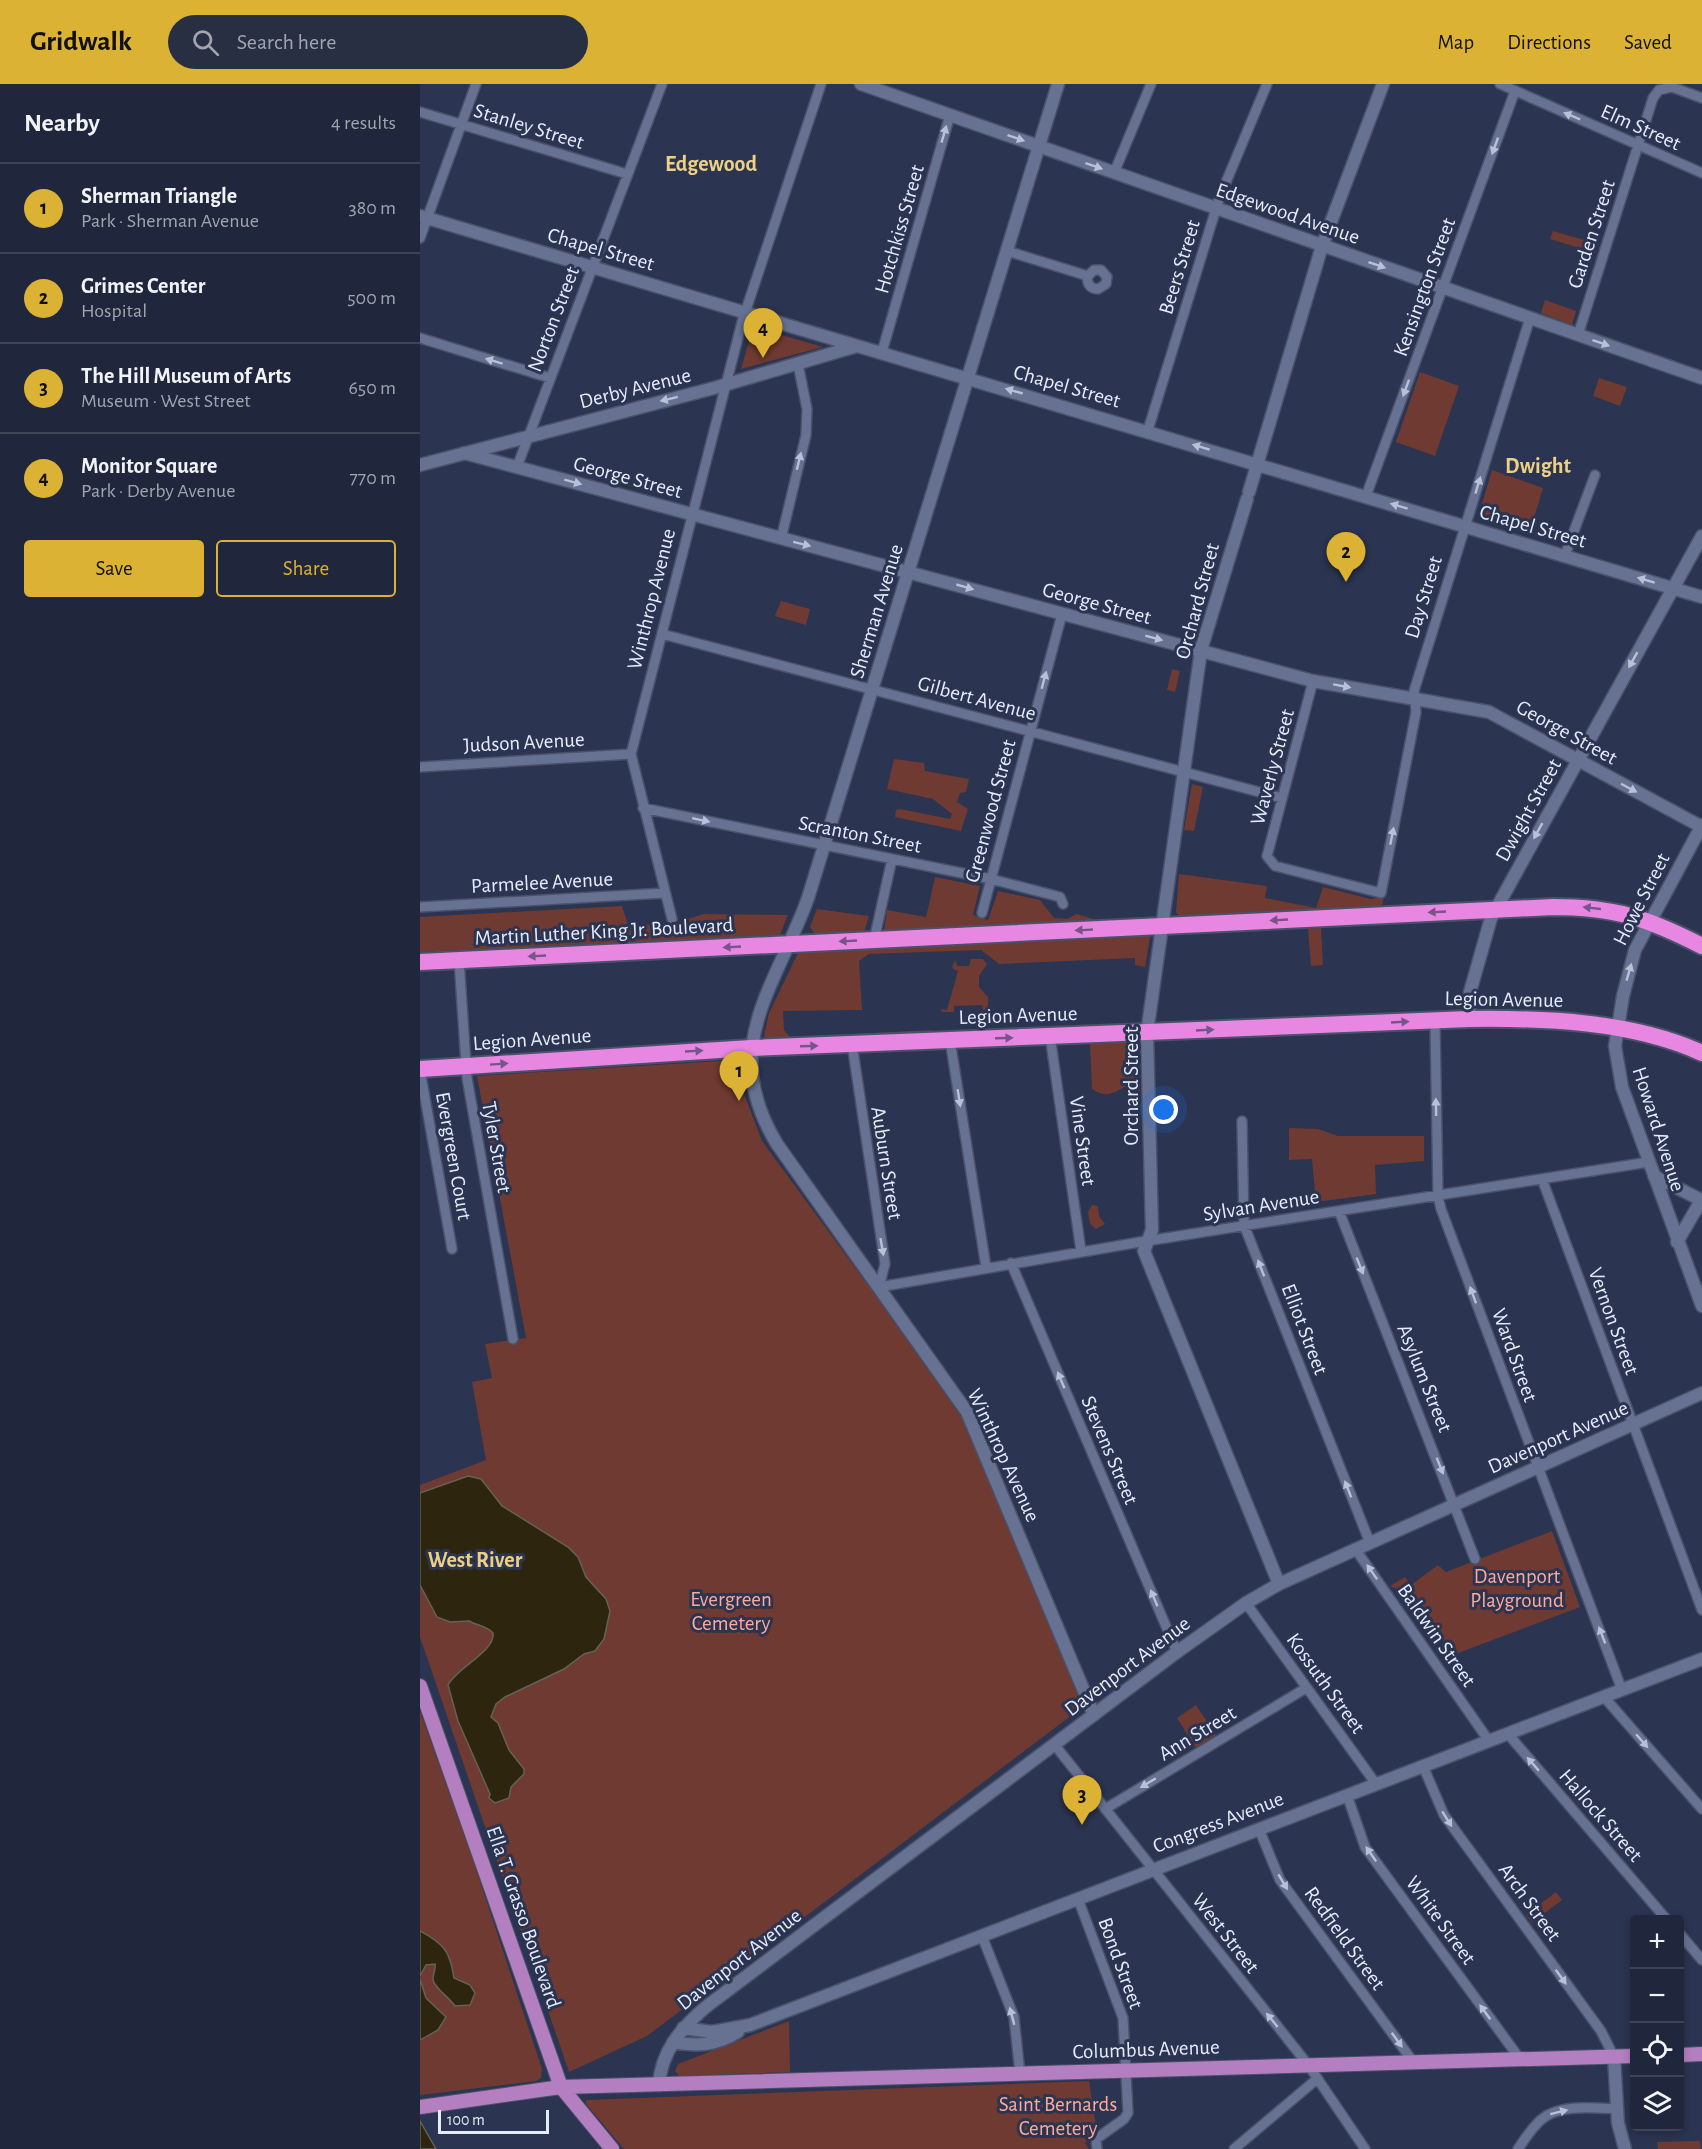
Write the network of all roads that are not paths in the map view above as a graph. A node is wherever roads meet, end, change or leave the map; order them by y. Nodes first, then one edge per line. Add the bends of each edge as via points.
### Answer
1 (476, 84) edge
2 (662, 84) edge
3 (821, 84) edge
4 (861, 84) edge
5 (1058, 84) edge
6 (1151, 84) edge
7 (1267, 84) edge
8 (1383, 84) edge
9 (1500, 84) edge
10 (1515, 91) junction
11 (1702, 98) edge
12 (420, 112) edge
13 (950, 115) junction
14 (460, 124) junction
15 (1638, 145) junction
16 (1039, 146) junction
17 (1114, 173) junction
18 (1702, 173) edge
19 (627, 174) junction
20 (1216, 208) junction
21 (424, 217) edge
22 (420, 238) edge
23 (1322, 246) junction
24 (1007, 251) junction
25 (592, 267) junction
26 (1088, 276) dead end
27 (1443, 288) junction
28 (746, 311) junction
29 (1530, 318) junction
30 (1578, 335) junction
31 (420, 338) edge
32 (859, 346) junction
33 (882, 352) junction
34 (798, 364) junction
35 (968, 377) junction
36 (550, 378) junction
37 (1702, 378) edge
38 (726, 384) junction
39 (1148, 430) junction
40 (529, 435) junction
41 (464, 453) junction
42 (1257, 464) junction
43 (420, 465) edge
44 (517, 467) junction
45 (1595, 475) dead end
46 (1366, 496) junction
47 (692, 515) junction
48 (1465, 526) junction
49 (1702, 536) edge
50 (781, 539) junction
51 (1565, 555) junction
52 (909, 571) junction
53 (1673, 588) junction
54 (1702, 597) edge
55 (1062, 614) junction
56 (662, 634) junction
57 (1201, 651) junction
58 (1313, 681) junction
59 (872, 689) junction
60 (1415, 699) junction
61 (1030, 731) junction
62 (631, 754) junction
63 (1578, 759) junction
64 (420, 767) edge
65 (1184, 772) junction
66 (1282, 798) junction
67 (643, 808) junction
68 (1702, 826) edge
69 (824, 845) junction
70 (892, 859) junction
71 (1270, 862) joint
72 (991, 879) junction
73 (665, 893) junction
74 (1063, 904) dead end
75 (420, 907) edge
76 (1496, 909) junction
77 (982, 913) dead end
78 (672, 919) dead end
79 (1649, 920) junction
80 (1164, 926) junction
81 (874, 940) junction
82 (790, 944) junction
83 (1702, 946) edge
84 (459, 960) junction
85 (420, 962) edge
86 (1468, 1019) junction
87 (1435, 1021) junction
88 (1617, 1030) junction
89 (1147, 1033) junction
90 (1050, 1036) junction
91 (950, 1040) junction
92 (852, 1044) junction
93 (751, 1048) junction
94 (1702, 1053) edge
95 (466, 1066) junction
96 (420, 1069) edge
97 (1242, 1121) dead end
98 (777, 1144) joint
99 (1649, 1162) junction
100 (1654, 1176) junction
101 (1542, 1179) junction
102 (1438, 1196) junction
103 (1702, 1200) edge
104 (1339, 1211) junction
105 (1244, 1225) junction
106 (1149, 1240) junction
107 (1677, 1242) junction
108 (452, 1249) dead end
109 (1080, 1251) junction
110 (1011, 1263) junction
111 (986, 1267) junction
112 (879, 1287) junction
113 (1702, 1306) edge
114 (513, 1339) dead end
115 (1702, 1393) edge
116 (1633, 1425) junction
117 (1538, 1468) junction
118 (1456, 1505) junction
119 (1370, 1543) junction
120 (1356, 1550) junction
121 (1475, 1559) dead end
122 (1279, 1584) junction
123 (1246, 1603) junction
124 (1702, 1610) edge
125 (1177, 1652) junction
126 (1702, 1659) edge
127 (420, 1686) edge
128 (1306, 1688) junction
129 (1622, 1690) junction
130 (1604, 1697) junction
131 (1094, 1715) junction
132 (1508, 1734) junction
133 (1489, 1741) junction
134 (1054, 1744) junction
135 (1423, 1766) junction
136 (1376, 1784) junction
137 (1347, 1795) junction
138 (1105, 1809) junction
139 (1702, 1809) edge
140 (1259, 1829) junction
141 (1153, 1870) junction
142 (1078, 1899) junction
143 (1663, 1915) edge
144 (982, 1936) junction
145 (1684, 1939) edge
146 (1702, 1960) edge
147 (750, 2025) junction
148 (683, 2028) junction
149 (673, 2042) junction
150 (1702, 2054) edge
151 (1684, 2055) edge
152 (1630, 2056) edge
153 (1614, 2057) junction
154 (1520, 2059) junction
155 (1414, 2063) junction
156 (1309, 2066) junction
157 (1125, 2070) junction
158 (1020, 2074) junction
159 (1317, 2079) junction
160 (659, 2085) junction
161 (561, 2087) junction
162 (420, 2107) edge
163 (1616, 2109) junction
164 (1097, 2148) edge
165 (612, 2149) edge
166 (1234, 2149) edge
167 (1365, 2149) edge
168 (1518, 2149) edge
169 (1625, 2149) edge

1 - 14 street
2 - 19 street, Norton Street
3 - 28 street, Winthrop Avenue
4 - 13 main road, Edgewood Avenue
5 - 16 main road, Sherman Avenue
6 - 17 street
7 - 20 street, Beers Street
8 - 23 main road, Orchard Street
9 - 10 street, Elm Street
15 -> 10 street, Elm Street
10 -> 27 street, Kensington Street
11 - 15 street, Garden Street via 1672,87 1659,90
12 - 14 street, Stanley Street
13 -> 16 main road, Edgewood Avenue
33 -> 13 street, Hotchkiss Street
14 - 19 street, Stanley Street
14 - 21 street
15 - 18 street, Elm Street
15 - 30 street, Garden Street
16 -> 17 main road, Edgewood Avenue
16 - 24 main road, Sherman Avenue
17 - 20 main road, Edgewood Avenue
19 - 25 street, Norton Street
20 - 23 main road, Edgewood Avenue
20 - 39 street, Beers Street
21 - 22 street
21 - 25 main road, Chapel Street
23 -> 27 main road, Edgewood Avenue
23 - 42 main road, Orchard Street
24 - 26 street
24 - 35 main road, Sherman Avenue
25 - 28 main road, Chapel Street
25 - 36 street, Norton Street
27 - 29 main road, Edgewood Avenue
27 -> 46 street, Kensington Street
28 - 32 main road, Chapel Street
28 - 38 street, Winthrop Avenue
29 - 30 main road, Edgewood Avenue
48 -> 29 street, Day Street
30 -> 37 main road, Edgewood Avenue
36 -> 31 street
32 - 33 main road, Chapel Street
32 - 34 main road, Derby Avenue
33 - 35 main road, Chapel Street
34 - 38 main road, Derby Avenue
50 -> 34 street via 806,435 807,409
39 -> 35 main road, Chapel Street
35 - 52 main road, Sherman Avenue
36 - 40 street, Norton Street
38 -> 40 main road, Derby Avenue
38 - 47 street, Winthrop Avenue
42 -> 39 main road, Chapel Street
40 - 41 main road, Derby Avenue
40 - 44 street, Norton Street
41 - 43 main road, Derby Avenue
41 - 44 main road, George Street
42 - 46 main road, Chapel Street
42 - 57 main road, Orchard Street
44 -> 47 main road, George Street
45 - 51 street
48 -> 46 main road, Chapel Street
47 - 50 main road, George Street
47 - 56 street, Winthrop Avenue
48 - 51 main road, Chapel Street
48 - 60 street, Day Street via 1414,690
49 - 53 main road, Dwight Street
50 -> 52 main road, George Street
53 -> 51 main road, Chapel Street
52 -> 55 main road, George Street
52 - 59 main road, Sherman Avenue
53 - 54 main road, Chapel Street
53 -> 63 main road, Dwight Street
55 -> 57 main road, George Street
61 -> 55 street, Greenwood Street
56 - 59 street, Gilbert Avenue
56 - 62 street, Winthrop Avenue
57 - 58 main road, George Street
57 - 65 main road, Orchard Street
58 -> 60 main road, George Street
58 - 66 street, Waverly Street
59 - 61 street, Gilbert Avenue
59 - 69 main road, Sherman Avenue
60 - 63 main road, George Street via 1489,712
71 -> 60 street, Day Street via 1381,893 1416,712
61 - 65 street, Gilbert Avenue
61 - 72 street, Greenwood Street
62 - 64 street, Judson Avenue
62 - 67 street, Winthrop Avenue
63 -> 68 main road, George Street
63 -> 76 main road, Dwight Street
65 - 66 street, Gilbert Avenue
65 - 80 main road, Orchard Street
66 - 71 street, Waverly Street via 1267,856
67 -> 69 street, Scranton Street
67 - 73 street, Winthrop Avenue
68 - 79 main road, Howe Street
69 - 70 street, Scranton Street
69 - 82 main road, Sherman Avenue
70 - 72 street, Scranton Street
70 - 81 street
72 - 74 street, Scranton Street via 1049,893 1060,897
72 - 77 street, Greenwood Street
73 - 75 street, Parmelee Avenue
73 - 78 street, Winthrop Avenue
79 -> 76 highway, Martin Luther King Jr. Boulevard via 1588,908
76 -> 80 highway, Martin Luther King Jr. Boulevard
76 - 86 main road, Dwight Street via 1474,974
79 - 83 highway, Martin Luther King Jr. Boulevard
88 -> 79 main road, Howe Street via 1635,950
80 -> 81 highway, Martin Luther King Jr. Boulevard
80 - 89 main road, Orchard Street
81 -> 82 highway, Martin Luther King Jr. Boulevard
82 -> 84 highway, Martin Luther King Jr. Boulevard
82 - 93 main road, Sherman Avenue via 756,1020
84 - 85 highway, Martin Luther King Jr. Boulevard
84 - 95 street, Tyler Street
86 - 87 highway, Legion Avenue
86 - 88 highway, Legion Avenue via 1546,1020
89 -> 87 highway, Legion Avenue
102 -> 87 street, Ward Street
88 - 94 highway, Legion Avenue via 1659,1038
88 - 99 main road, Howard Avenue via 1615,1046 1622,1087
89 - 90 highway, Legion Avenue
89 - 106 main road, Orchard Street via 1152,1230
91 -> 90 highway, Legion Avenue
90 - 109 street, Vine Street
91 - 92 highway, Legion Avenue
91 -> 111 street
93 -> 92 highway, Legion Avenue
92 -> 112 street, Auburn Street via 885,1264
95 -> 93 highway, Legion Avenue
93 - 98 main road, Sherman Avenue via 754,1094
95 - 96 highway, Legion Avenue
95 - 114 street, Tyler Street
96 - 108 street, Evergreen Court
97 - 105 street, Elliot Street
98 - 112 main road, Winthrop Avenue
99 - 100 main road, Howard Avenue
99 - 101 street, Sylvan Avenue
100 - 103 main road
100 - 107 main road, Howard Avenue
101 - 102 street, Sylvan Avenue
101 - 116 street, Vernon Street
102 - 104 street, Sylvan Avenue
117 -> 102 street, Ward Street
103 - 107 main road
104 - 105 street, Sylvan Avenue
104 -> 118 street, Asylum Street
105 - 106 street, Sylvan Avenue
119 -> 105 street, Elliot Street
106 - 109 street, Sylvan Avenue
106 - 122 main road, Orchard Street via 1144,1251
107 - 113 main road, Howard Avenue
109 - 110 street, Sylvan Avenue
110 - 111 street, Sylvan Avenue
125 -> 110 street, Stevens Street
111 - 112 street, Sylvan Avenue
112 - 131 main road, Winthrop Avenue via 968,1412
115 - 116 main road, Davenport Avenue
116 - 117 main road, Davenport Avenue
116 - 124 street, Vernon Street
117 - 118 main road, Davenport Avenue
129 -> 117 street, Ward Street
118 - 119 main road, Davenport Avenue
118 - 121 street, Asylum Street
119 - 120 main road, Davenport Avenue
120 - 122 main road, Davenport Avenue
133 -> 120 street, Baldwin Street
122 - 123 main road, Davenport Avenue
123 - 125 main road, Davenport Avenue
123 - 128 street, Kossuth Street
125 - 131 main road, Davenport Avenue
126 - 129 main road, Congress Avenue
127 - 161 main road, Ella T. Grasso Boulevard
128 - 136 street, Kossuth Street
128 -> 138 street, Ann Street
129 - 130 main road, Congress Avenue
130 - 132 main road, Congress Avenue
130 -> 139 street
131 - 134 main road, Davenport Avenue
132 - 133 main road, Congress Avenue
143 -> 132 street, Hallock Street
133 - 135 main road, Congress Avenue
134 - 138 street, West Street
134 - 148 main road, Davenport Avenue
135 - 136 main road, Congress Avenue
135 -> 153 street, Arch Street via 1444,1815 1601,2031
136 - 137 main road, Congress Avenue
137 - 140 main road, Congress Avenue
154 -> 137 street, White Street via 1365,1847
138 - 141 street, West Street
140 - 141 main road, Congress Avenue
140 -> 155 street, Redfield Street via 1280,1880
141 - 142 main road, Congress Avenue
156 -> 141 street, West Street
142 - 144 main road, Congress Avenue
142 - 157 street, Bond Street via 1123,2018
144 - 147 main road, Congress Avenue
158 -> 144 street via 1014,2017
145 - 146 street
147 - 148 main road, Congress Avenue via 712,2032
147 - 149 main road, Congress Avenue via 711,2044
148 - 149 main road, Davenport Avenue
149 - 160 main road, Davenport Avenue via 662,2063
150 - 151 main road
152 - 153 main road, Columbus Avenue
153 - 154 main road, Columbus Avenue
153 - 163 main road
154 - 155 main road, Columbus Avenue
155 - 156 main road, Columbus Avenue
156 - 157 main road, Columbus Avenue
156 - 159 street, West Street
157 - 158 main road, Columbus Avenue
157 - 164 street, Bond Street via 1128,2113 1096,2139
158 - 160 main road, Columbus Avenue
159 - 166 street
159 - 167 street, West Street
160 - 161 main road
161 - 162 main road
161 - 165 main road, Ella T. Grasso Boulevard
168 -> 163 street via 1541,2120 1553,2112
163 - 169 main road

